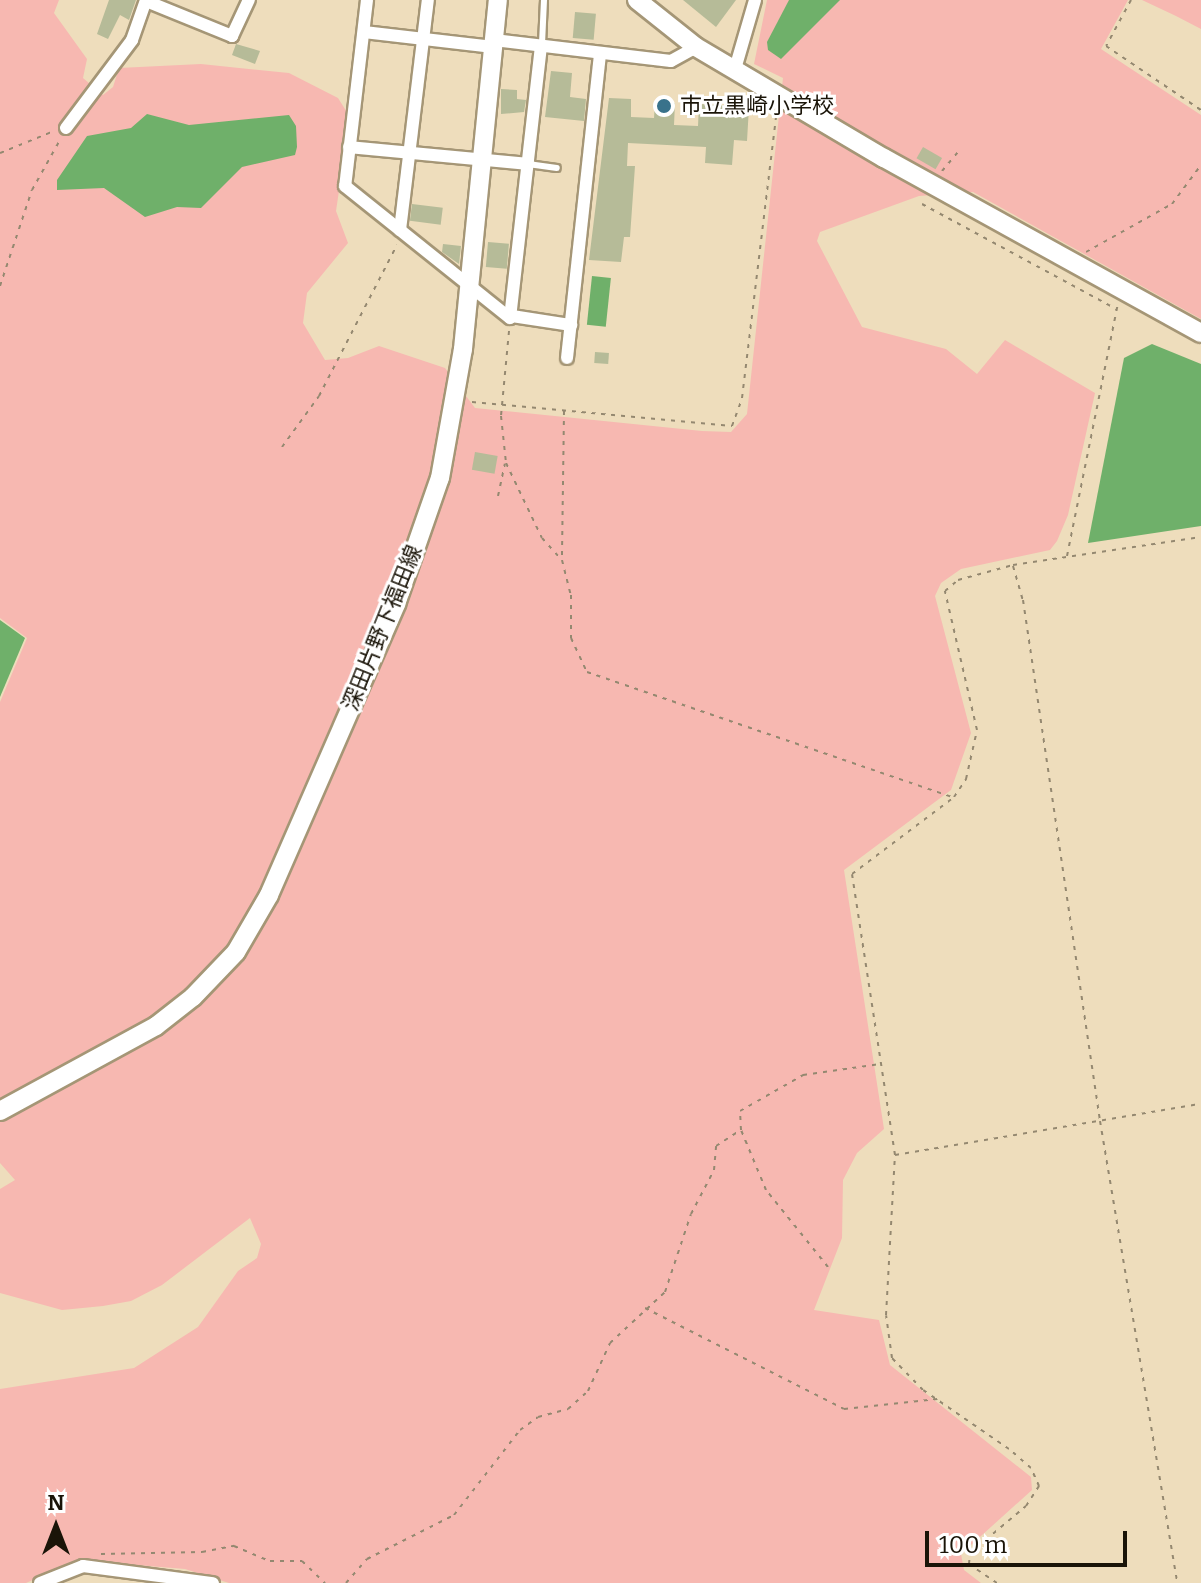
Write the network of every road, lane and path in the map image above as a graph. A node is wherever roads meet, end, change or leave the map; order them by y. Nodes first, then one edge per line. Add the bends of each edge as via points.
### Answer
1 (249, 0) edge
2 (367, 0) edge
3 (428, 0) edge
4 (498, 0) edge
5 (544, 0) edge
6 (637, 0) edge
7 (755, 0) edge
8 (1131, 0) edge
9 (146, 1) edge
10 (364, 32) junction
11 (423, 38) junction
12 (494, 43) junction
13 (541, 46) junction
14 (696, 47) junction
15 (600, 55) junction
16 (735, 69) junction
17 (1201, 110) edge
18 (775, 119) dead end
19 (66, 128) junction
20 (349, 147) junction
21 (959, 151) dead end
22 (0, 153) edge
23 (409, 154) junction
24 (482, 161) junction
25 (528, 164) junction
26 (1201, 165) edge
27 (557, 168) dead end
28 (933, 186) junction
29 (922, 204) dead end
30 (402, 232) junction
31 (1071, 261) junction
32 (0, 286) edge
33 (469, 288) junction
34 (1121, 289) junction
35 (1117, 310) junction
36 (511, 317) junction
37 (571, 325) junction
38 (1201, 333) edge
39 (567, 358) dead end
40 (466, 402) dead end
41 (564, 411) junction
42 (282, 447) dead end
43 (506, 463) junction
44 (498, 496) dead end
45 (1201, 537) edge
46 (1067, 558) junction
47 (562, 560) junction
48 (1013, 565) junction
49 (954, 797) junction
50 (881, 1064) junction
51 (1201, 1104) edge
52 (0, 1111) edge
53 (1100, 1121) junction
54 (741, 1130) junction
55 (895, 1155) junction
56 (828, 1267) dead end
57 (645, 1308) junction
58 (938, 1398) junction
59 (83, 1566) junction
60 (40, 1583) edge
61 (213, 1583) edge
62 (325, 1583) edge
63 (346, 1583) edge
64 (997, 1583) edge
65 (1177, 1583) edge

1 - 9 street via 232,36
2 - 10 street
3 - 11 street
4 - 12 main road, 深田片野下福田線
5 - 13 lane
6 - 14 main road
7 - 16 street
8 - 17 path via 1106,46
9 - 19 street via 132,40
10 - 11 street
10 - 20 street
11 - 12 street
11 - 23 street
12 - 13 street
12 - 24 main road, 深田片野下福田線
13 - 15 street
13 - 25 street
14 - 15 street via 671,61
14 - 16 main road
15 - 37 street
16 - 28 main road
18 - 41 path via 738,419 720,426
19 - 22 path
19 - 32 path via 32,190
20 - 23 street
20 - 30 street via 345,186
21 - 28 path
23 - 24 street
23 - 30 street
24 - 25 street
24 - 33 main road, 深田片野下福田線
25 - 27 lane
25 - 36 street
26 - 31 path via 1172,204
28 - 31 main road
29 - 35 path
30 - 33 street
30 - 42 path via 319,396
31 - 34 main road
33 - 36 street
33 - 52 main road, 深田片野下福田線 via 440,478 396,604 269,895 236,952 193,997 156,1026
34 - 35 path
34 - 38 main road
35 - 46 path
36 - 37 street
36 - 43 path via 501,416
37 - 39 street
40 - 41 path
41 - 47 path
43 - 44 path
43 - 47 path via 542,538
45 - 46 path
46 - 48 path
47 - 49 path via 571,595 571,638 587,672
48 - 49 path via 958,580 945,591 977,730 966,779
48 - 53 path via 1023,600
49 - 50 path via 852,874
50 - 54 path via 803,1075 777,1087 740,1111
50 - 55 path
51 - 53 path
53 - 55 path
53 - 65 path
54 - 56 path via 766,1190
54 - 57 path via 716,1146 714,1170 691,1214 676,1268 665,1292
55 - 58 path via 889,1348 912,1380
57 - 58 path via 844,1409
57 - 63 path via 602,1354 580,1400 520,1430 454,1515 367,1559
58 - 64 path via 1009,1449 1037,1477 1036,1495 970,1553 969,1564
59 - 60 street
59 - 61 street
59 - 62 path via 116,1551 186,1553 234,1546 270,1561 302,1561

